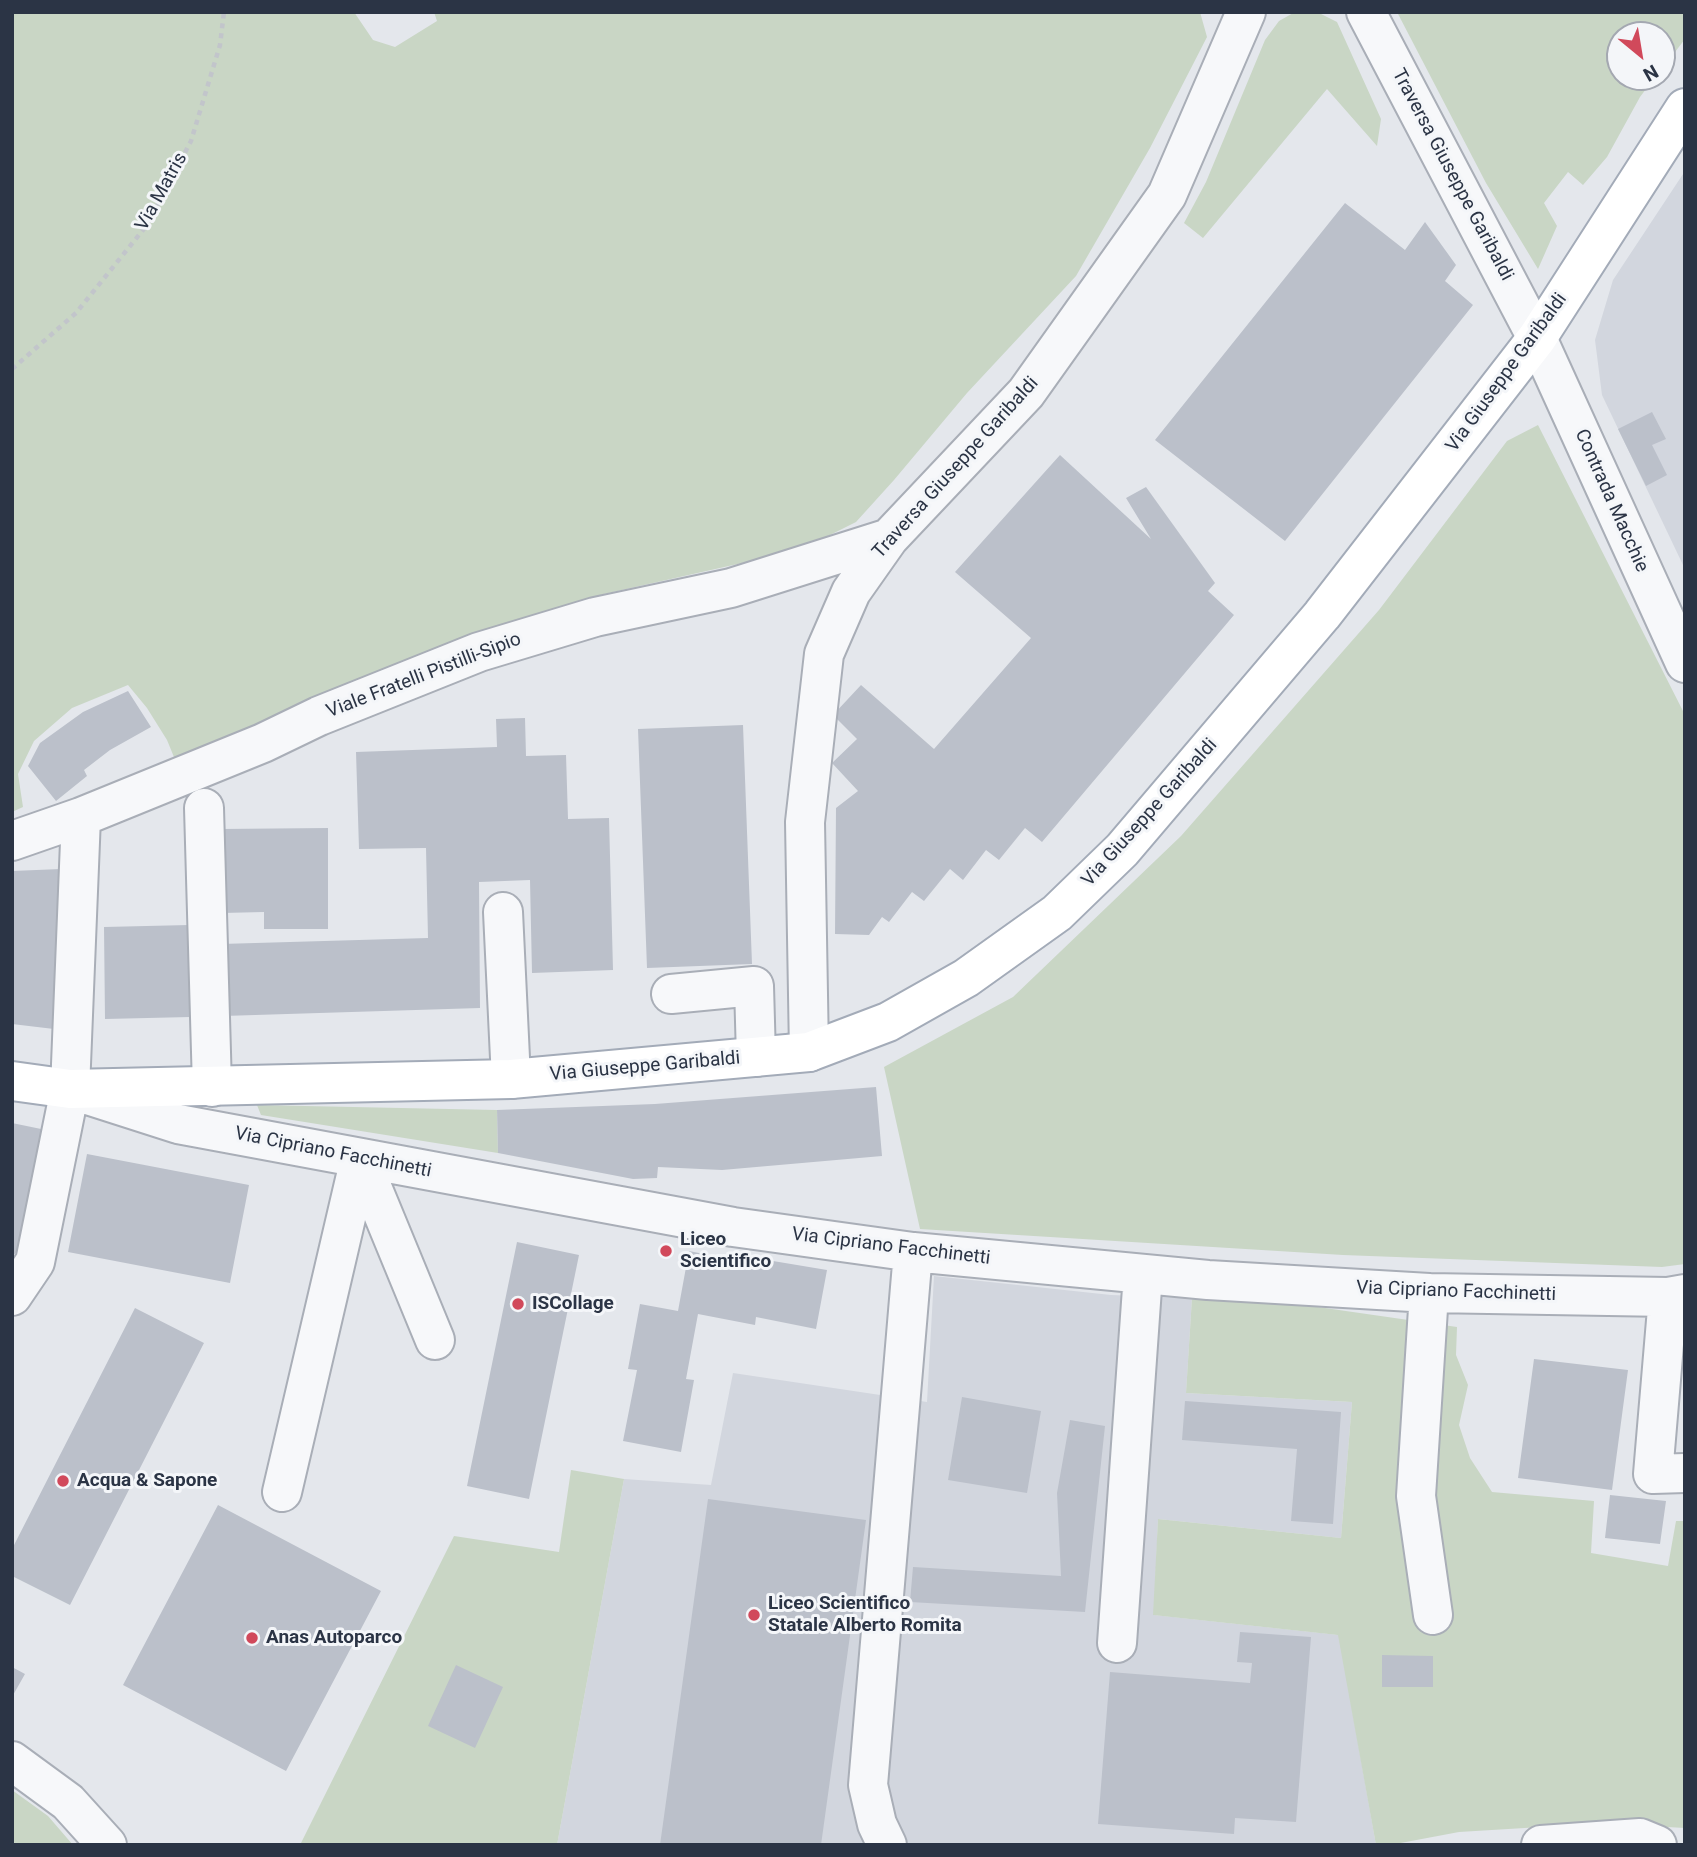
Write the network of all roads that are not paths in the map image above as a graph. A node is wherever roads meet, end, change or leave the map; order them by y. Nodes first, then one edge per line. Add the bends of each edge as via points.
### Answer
1 (1245, 12) edge
2 (1366, 12) edge
3 (1685, 108) edge
4 (1537, 338) junction
5 (889, 538) junction
6 (1685, 663) edge
7 (204, 808) dead end
8 (81, 817) junction
9 (12, 841) edge
10 (503, 912) dead end
11 (671, 994) dead end
12 (809, 1052) junction
13 (756, 1057) junction
14 (511, 1079) junction
15 (12, 1080) edge
16 (212, 1087) junction
17 (70, 1089) junction
18 (360, 1157) junction
19 (913, 1252) junction
20 (1143, 1274) junction
21 (1429, 1293) junction
22 (12, 1296) edge
23 (1676, 1296) edge
24 (435, 1340) dead end
25 (1685, 1473) edge
26 (282, 1492) dead end
27 (1433, 1615) dead end
28 (1117, 1643) dead end
29 (12, 1761) edge
30 (107, 1845) edge
31 (887, 1845) edge
32 (1541, 1845) edge
33 (1657, 1845) edge

1 - 5 street, Traversa Giuseppe Garibaldi via 1167,195 1026,393
2 - 4 street, Traversa Giuseppe Garibaldi
3 - 4 main road, Via Giuseppe Garibaldi
4 - 6 street, Contrada Macchie
4 - 12 main road, Via Giuseppe Garibaldi via 1322,615 1122,850 1057,913 966,978 888,1022
5 - 8 street, Viale Fratelli Pistilli-Sipio via 731,588 595,617 479,652
5 - 12 street, Traversa Giuseppe Garibaldi via 851,592 824,654 805,822
7 - 16 street
8 - 9 street, Viale Fratelli Pistilli-Sipio
8 - 17 street
10 - 14 street
11 - 13 street via 754,986
12 - 13 main road, Via Giuseppe Garibaldi
13 - 14 main road, Via Giuseppe Garibaldi
14 - 16 main road, Via Giuseppe Garibaldi
15 - 17 main road, Via Giuseppe Garibaldi
16 - 17 main road, Via Giuseppe Garibaldi
17 - 18 street, Via Cipriano Facchinetti via 178,1124
17 - 22 street via 35,1262
18 - 19 street, Via Cipriano Facchinetti via 733,1227
18 - 24 street
18 - 26 street
19 - 20 street, Via Cipriano Facchinetti
19 - 31 street via 868,1785
20 - 21 street, Via Cipriano Facchinetti
20 - 28 street
21 - 23 street, Via Cipriano Facchinetti
21 - 27 street via 1416,1496
23 - 25 street via 1653,1474
29 - 30 street via 68,1802
32 - 33 street via 1640,1838

